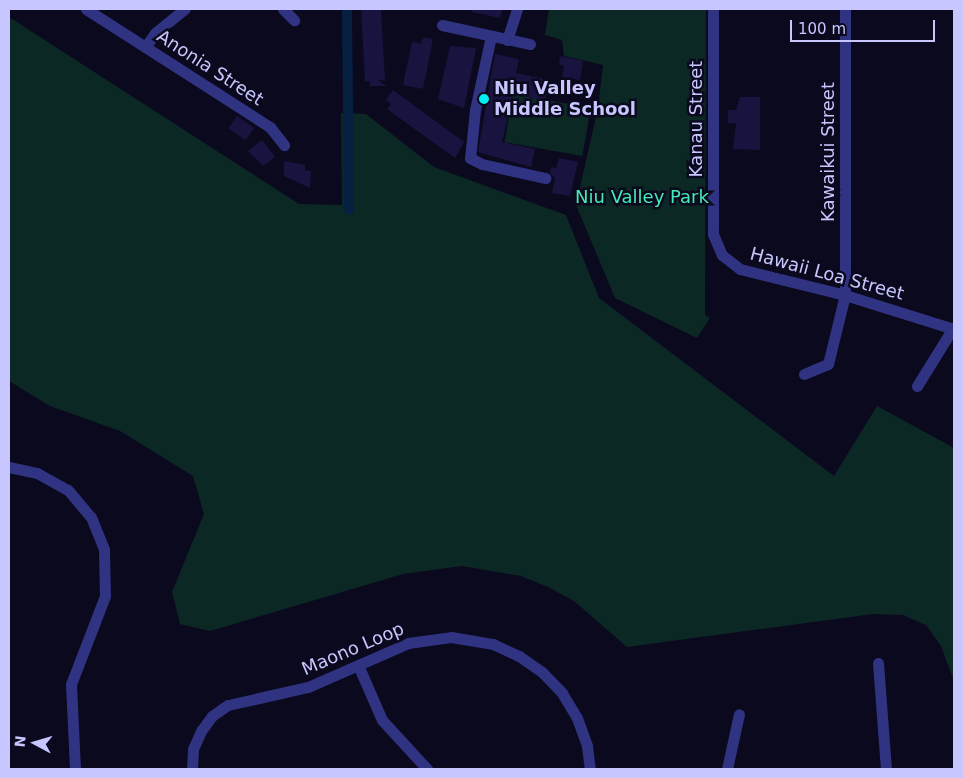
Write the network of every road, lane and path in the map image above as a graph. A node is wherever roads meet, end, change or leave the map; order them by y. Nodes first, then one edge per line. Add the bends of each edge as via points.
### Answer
1 (86, 9) edge
2 (184, 9) edge
3 (283, 9) edge
4 (518, 9) edge
5 (713, 9) edge
6 (845, 9) edge
7 (294, 20) dead end
8 (442, 25) dead end
9 (491, 36) junction
10 (507, 40) junction
11 (530, 44) dead end
12 (145, 47) junction
13 (284, 146) dead end
14 (545, 178) dead end
15 (713, 228) joint
16 (845, 295) junction
17 (954, 329) edge
18 (804, 374) dead end
19 (918, 386) dead end
20 (9, 466) edge
21 (878, 663) dead end
22 (358, 665) junction
23 (738, 714) dead end
24 (75, 769) edge
25 (192, 769) edge
26 (427, 769) edge
27 (590, 769) edge
28 (727, 769) edge
29 (886, 769) edge

1 - 12 street, Anonia Street
2 - 12 street via 155,33
3 - 7 street
4 - 10 street
5 - 15 street, Kanau Street
6 - 16 street, Kawaikui Street
8 - 9 street
9 - 10 street
9 - 14 street via 470,158 482,164
10 - 11 street
12 - 13 street, Anonia Street via 270,127
15 - 16 street, Hawaii Loa Street via 717,248 732,265
16 - 17 street, Hawaii Loa Street
16 - 18 street, Kawaikui Street via 834,351 828,364
17 - 19 street
20 - 24 street via 37,472 68,490 91,517 104,550 105,596 71,684
21 - 29 street
22 - 25 street, Maono Loop via 308,688 228,705 212,716 201,732 193,749
22 - 26 street via 382,720
22 - 27 street, Maono Loop via 408,643 436,638 472,639 506,649 531,664 562,694 582,732
23 - 28 street

